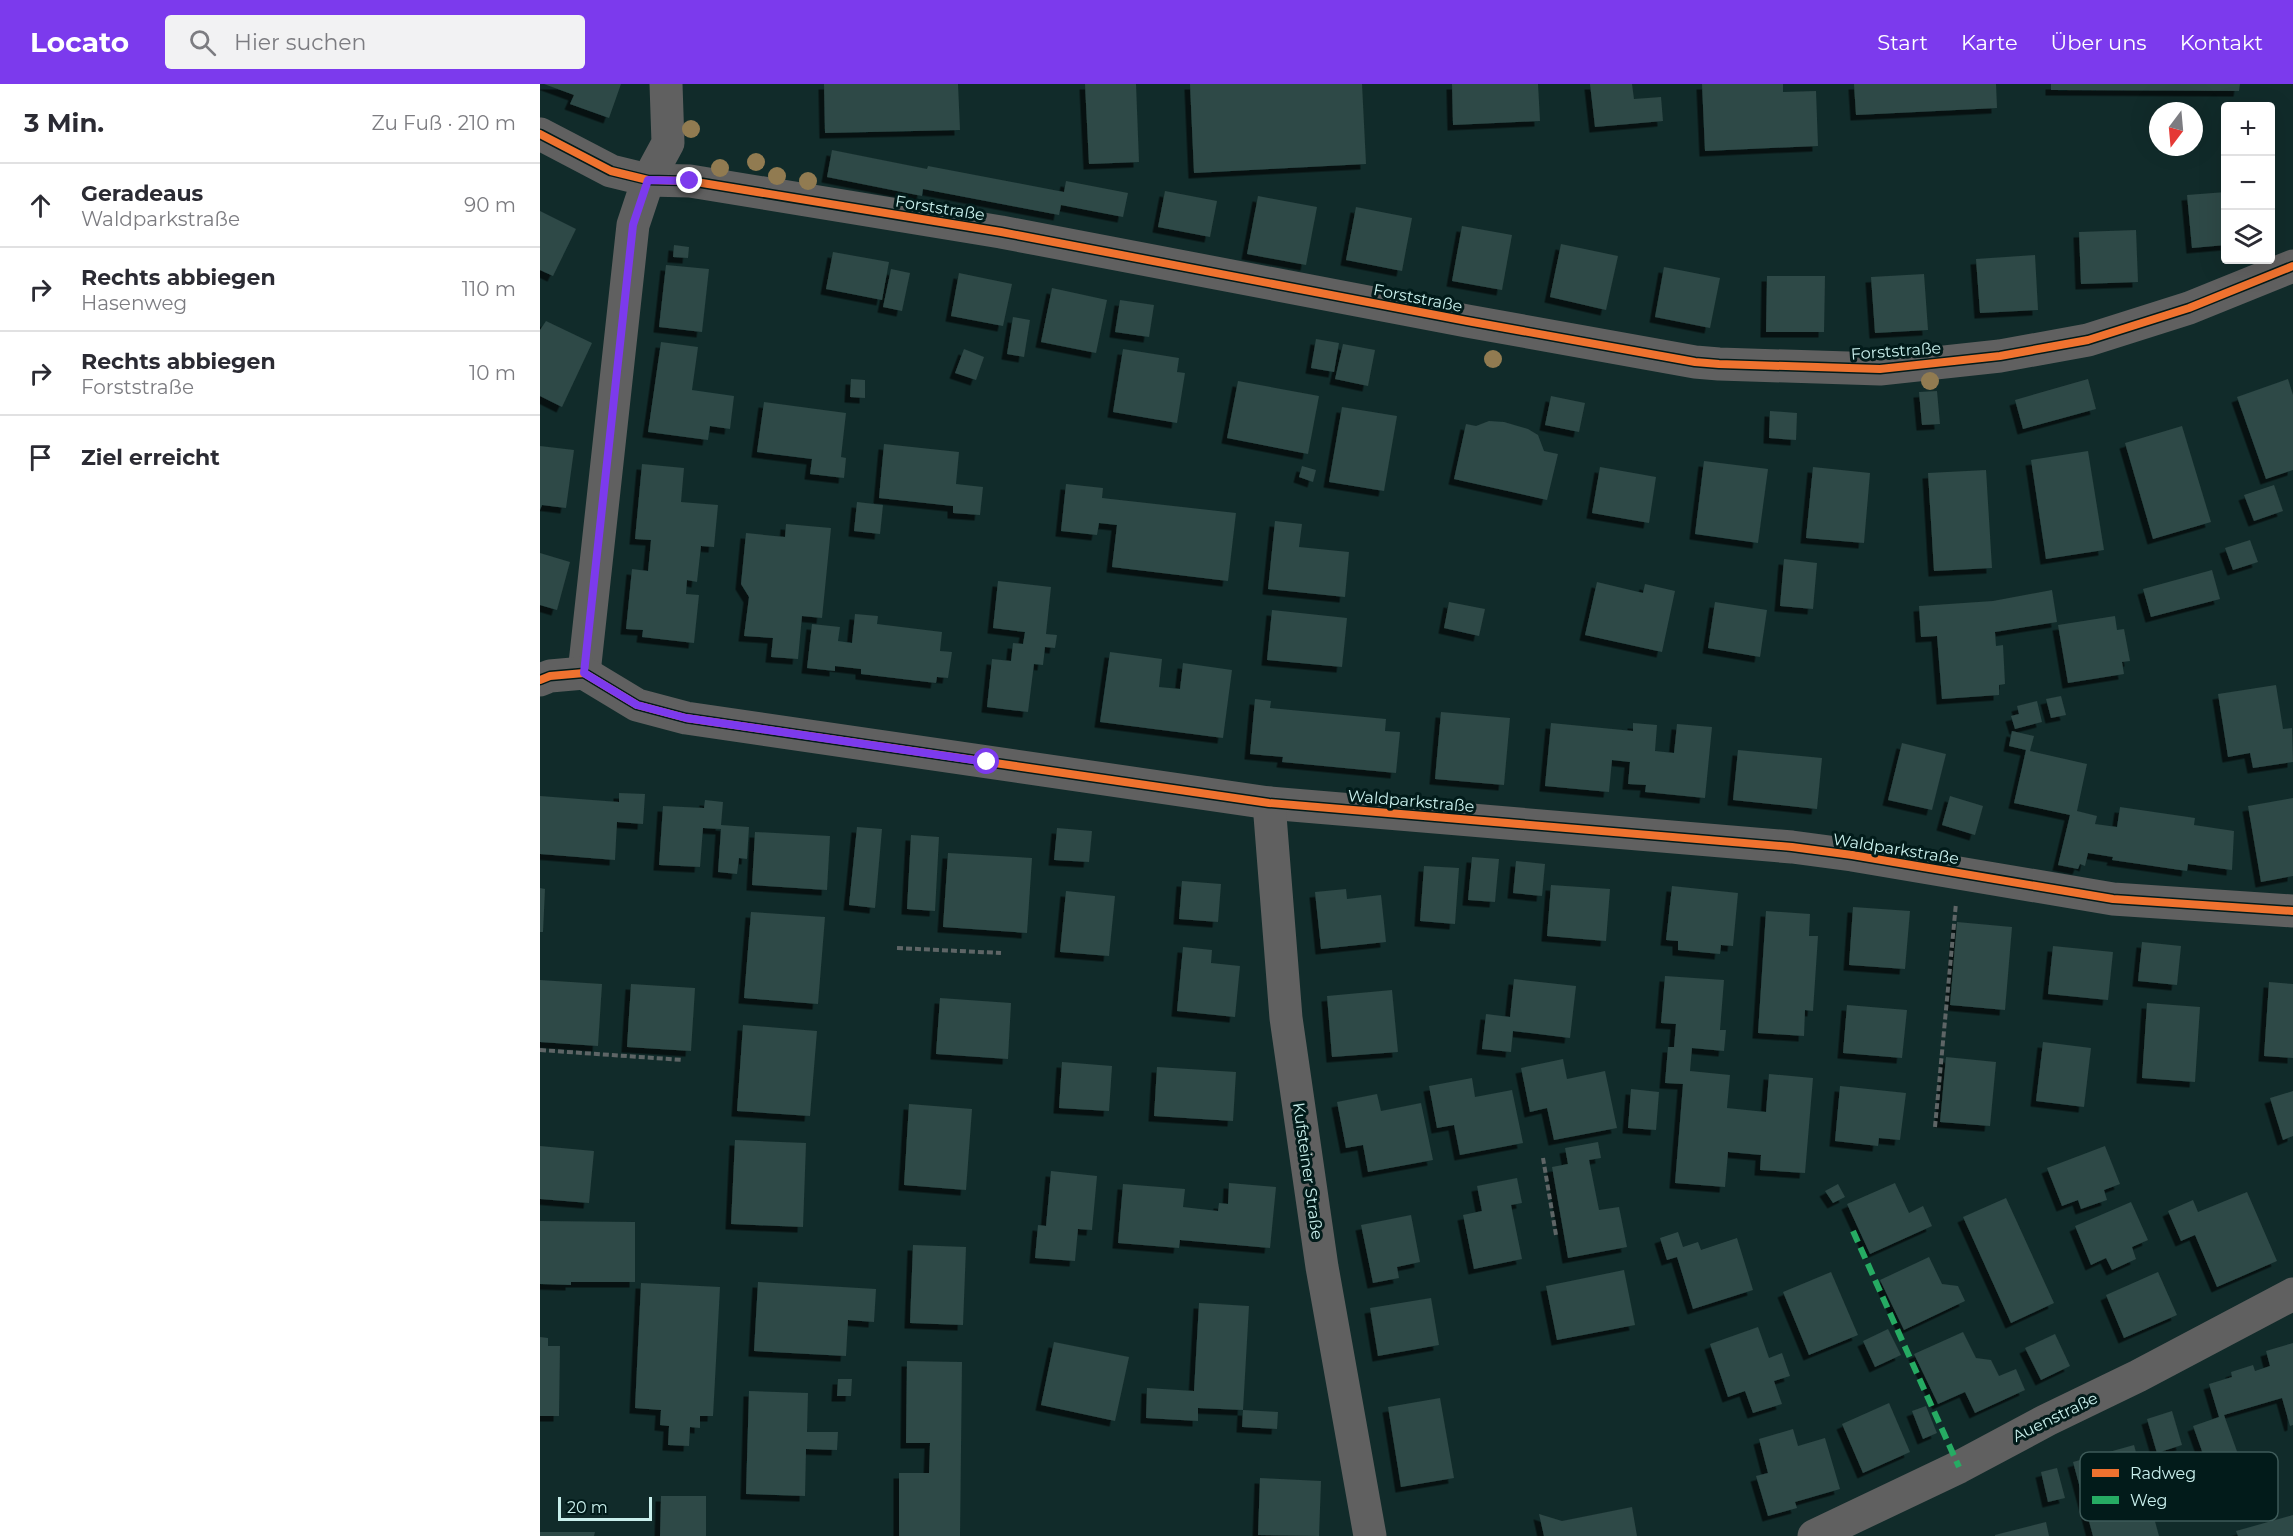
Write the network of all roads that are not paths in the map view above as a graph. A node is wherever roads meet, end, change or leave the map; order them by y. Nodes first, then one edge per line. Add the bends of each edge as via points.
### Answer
1 (666, 84) edge
2 (540, 134) edge
3 (648, 180) junction
4 (2293, 266) edge
5 (584, 673) junction
6 (540, 680) edge
7 (1269, 803) junction
8 (2293, 911) edge
9 (2293, 1294) edge
10 (1370, 1536) edge
11 (1814, 1536) edge

1 - 3 street via 668,144
2 - 3 street, Forststraße via 611,171
3 - 4 street, Forststraße via 690,181 989,230 1510,329 1731,365 1880,369 2000,356 2088,340 2189,308
3 - 5 street via 633,225
5 - 6 street
5 - 7 street, Waldparkstraße via 637,705 686,718
7 - 8 street, Waldparkstraße via 1792,847 2113,899
7 - 10 street, Kufsteiner Straße via 1286,1018 1322,1268
9 - 11 street, Auenstraße via 1959,1467

